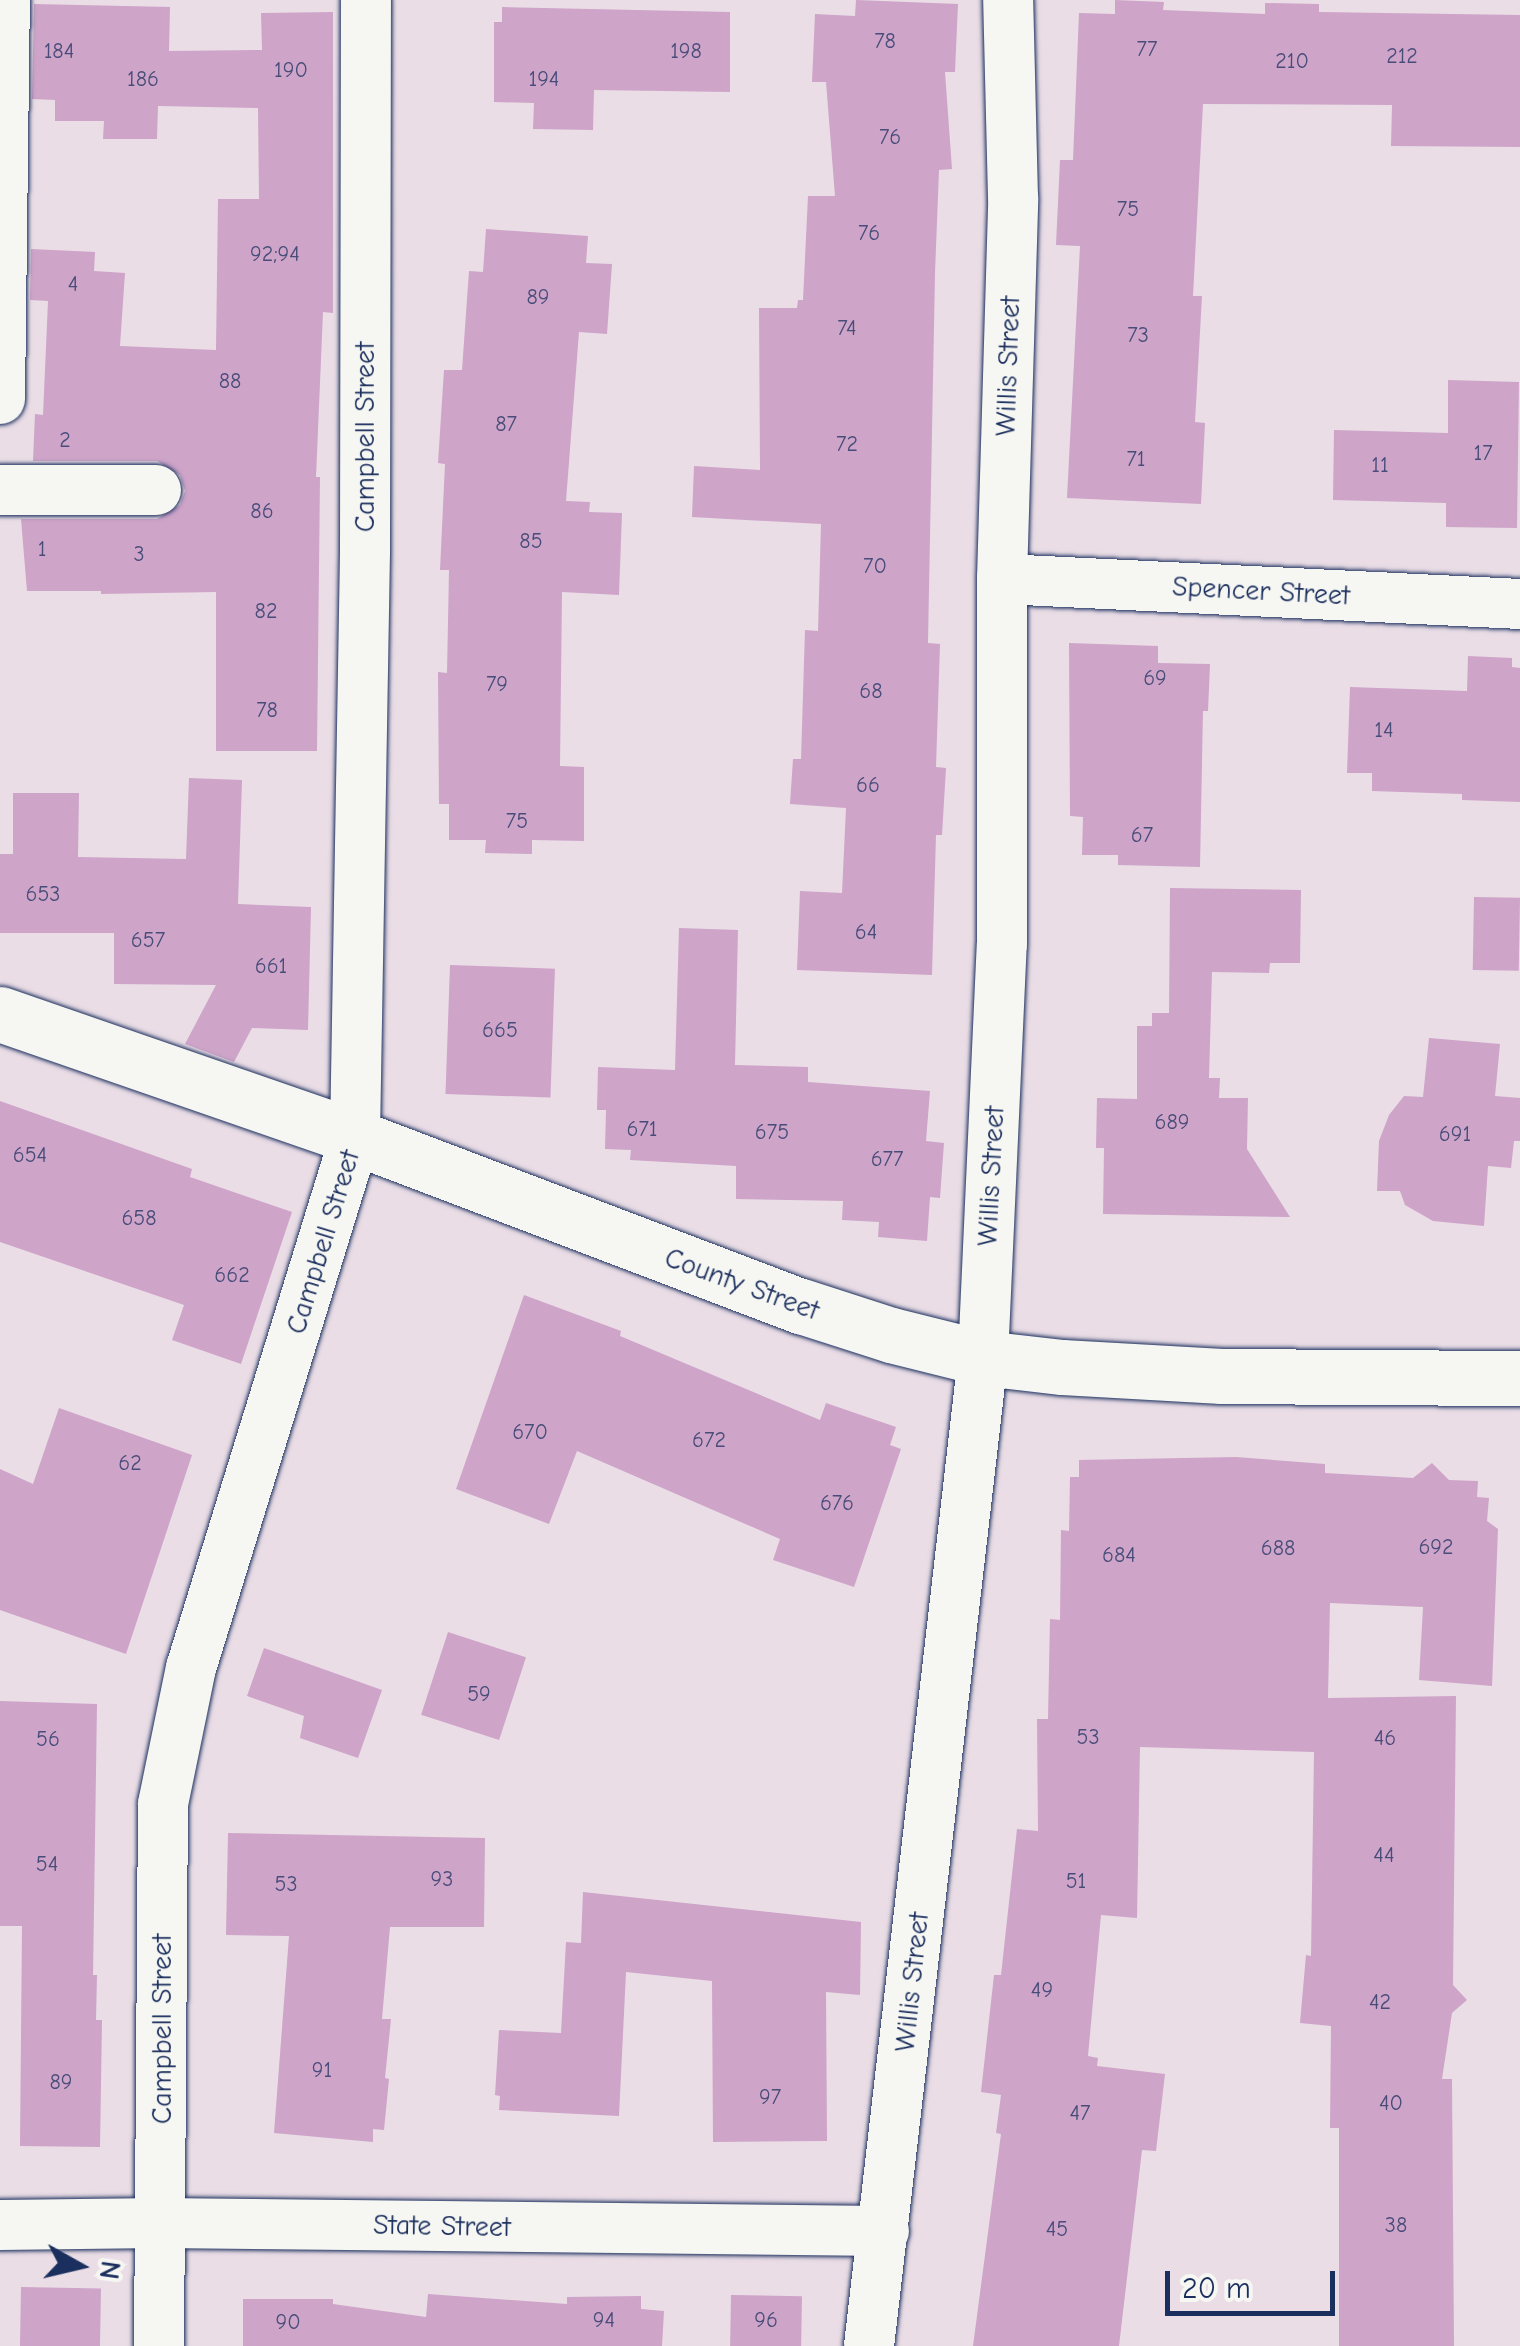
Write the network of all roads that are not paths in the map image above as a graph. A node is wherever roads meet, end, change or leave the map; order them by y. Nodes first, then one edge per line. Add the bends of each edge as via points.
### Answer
1 (5, 0) edge
2 (366, 0) edge
3 (1008, 0) edge
4 (0, 398) edge
5 (0, 490) edge
6 (156, 490) dead end
7 (1002, 579) junction
8 (1520, 604) edge
9 (0, 1014) edge
10 (355, 1137) junction
11 (982, 1358) junction
12 (1520, 1378) edge
13 (160, 2222) junction
14 (0, 2225) edge
15 (884, 2231) junction
16 (159, 2346) edge
17 (870, 2346) edge

1 - 4 street
2 - 10 street, Campbell Street
3 - 7 street, Willis Street via 1012,198
5 - 6 street
7 - 8 street, Spencer Street
7 - 11 street, Willis Street via 1002,944
9 - 10 main road, County Street
10 - 11 main road, County Street via 801,1306
10 - 13 street, Campbell Street via 191,1668 163,1804
11 - 12 main road, County Street via 1206,1375
11 - 15 street, Willis Street
13 - 14 street, State Street
13 - 15 street, State Street
13 - 16 street, Campbell Street
15 - 17 street, Willis Street

